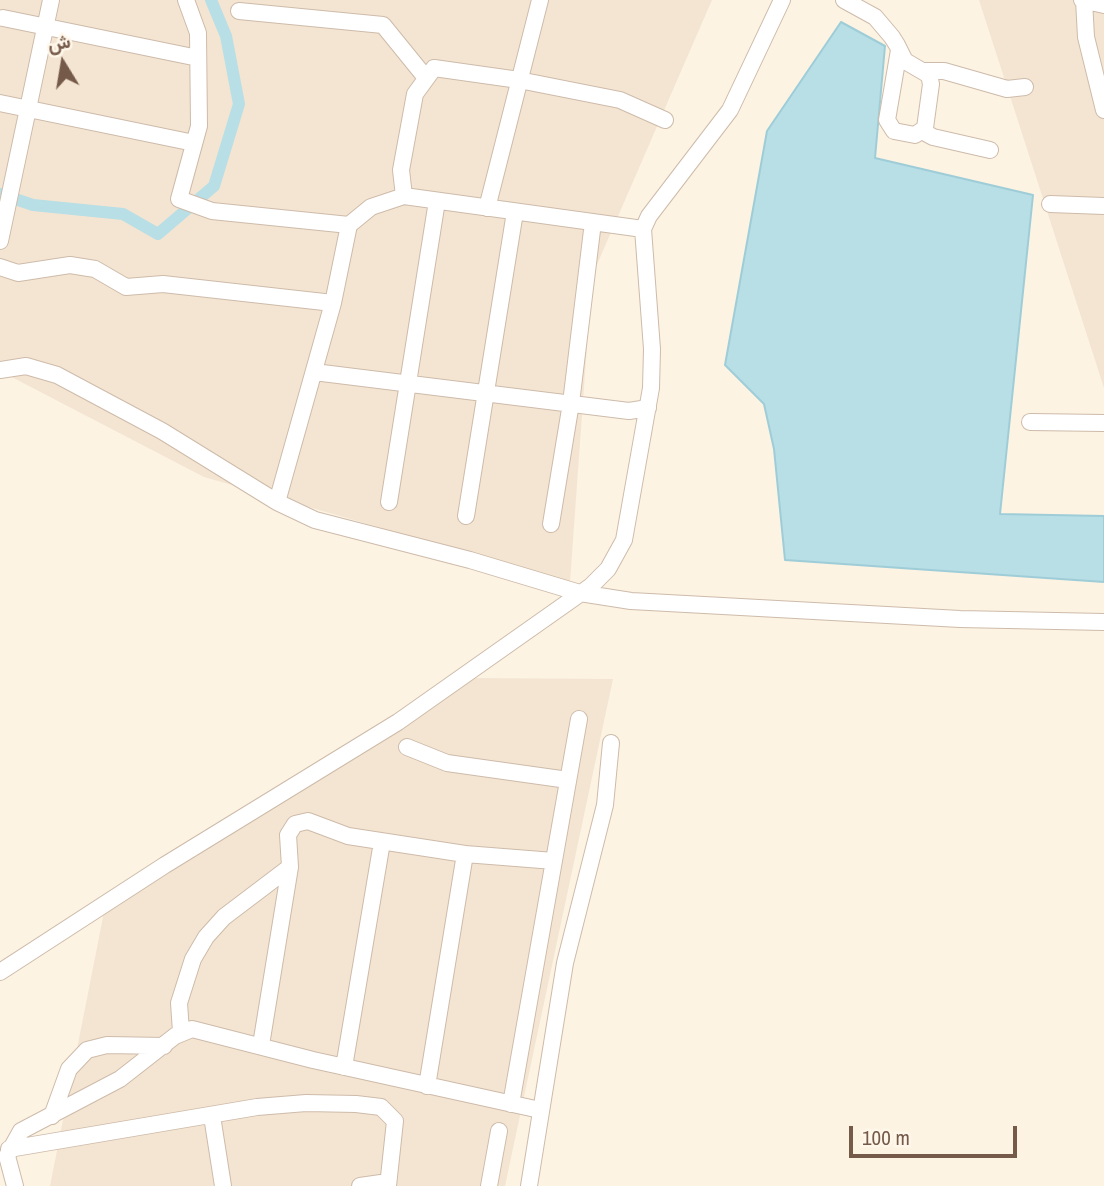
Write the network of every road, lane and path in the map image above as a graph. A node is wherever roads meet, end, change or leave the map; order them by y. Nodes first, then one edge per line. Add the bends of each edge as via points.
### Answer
1 (51, 0) edge
2 (186, 0) edge
3 (540, 0) edge
4 (782, 0) edge
5 (844, 0) edge
6 (866, 0) edge
7 (1083, 0) edge
8 (1104, 5) edge
9 (239, 11) dead end
10 (875, 17) junction
11 (4, 18) dead end
12 (46, 27) junction
13 (900, 50) junction
14 (198, 58) junction
15 (925, 71) junction
16 (426, 78) junction
17 (519, 79) junction
18 (1025, 86) dead end
19 (0, 103) edge
20 (29, 109) junction
21 (1104, 110) edge
22 (665, 120) dead end
23 (922, 131) junction
24 (194, 144) junction
25 (990, 150) dead end
26 (404, 196) junction
27 (437, 201) junction
28 (1050, 204) dead end
29 (1104, 206) edge
30 (487, 208) junction
31 (515, 212) junction
32 (593, 222) junction
33 (349, 225) junction
34 (643, 229) junction
35 (0, 241) edge
36 (0, 267) edge
37 (333, 303) junction
38 (0, 370) edge
39 (314, 372) junction
40 (409, 383) junction
41 (485, 393) junction
42 (571, 403) junction
43 (648, 408) junction
44 (1030, 422) dead end
45 (1104, 423) edge
46 (277, 502) junction
47 (389, 502) dead end
48 (466, 516) dead end
49 (551, 524) dead end
50 (580, 593) junction
51 (1104, 622) edge
52 (579, 719) dead end
53 (611, 743) dead end
54 (407, 747) dead end
55 (568, 780) junction
56 (382, 842) junction
57 (465, 854) junction
58 (554, 861) junction
59 (290, 867) junction
60 (0, 972) edge
61 (181, 1032) junction
62 (261, 1045) junction
63 (164, 1046) junction
64 (344, 1067) junction
65 (427, 1086) junction
66 (511, 1104) junction
67 (540, 1110) junction
68 (52, 1116) junction
69 (212, 1116) junction
70 (499, 1132) dead end
71 (9, 1149) junction
72 (388, 1184) edge
73 (15, 1186) edge
74 (223, 1186) edge
75 (360, 1186) edge
76 (489, 1186) edge
77 (529, 1186) edge

1 - 12 street
2 - 14 street via 198,33
3 - 17 street
4 - 34 street via 730,110
5 - 10 street
6 - 10 street
7 - 8 street
7 - 21 street via 1086,37
9 - 16 street via 383,25
10 - 13 street
11 - 12 street
12 - 14 street
12 - 20 street
13 - 15 street via 908,64
13 - 23 street via 887,120 894,131 915,135
14 - 24 street via 199,125
15 - 18 street via 944,71 1007,89
15 - 23 street via 931,84
16 - 17 street via 433,68
16 - 26 street via 415,94 401,170
17 - 22 street via 620,100
17 - 30 street
19 - 20 street
20 - 24 street
20 - 35 street
23 - 25 street
24 - 33 street via 179,199 212,211
26 - 27 street
26 - 33 street via 371,207
27 - 30 street
27 - 40 street
28 - 29 street
30 - 31 street
31 - 32 street
31 - 41 street
32 - 34 street
32 - 42 street
33 - 37 street
34 - 43 street via 652,349
36 - 37 street via 18,272 70,265 95,268 126,287 163,285
37 - 39 street
38 - 46 street via 26,366 57,375 162,431
39 - 40 street
39 - 46 street
40 - 41 street
40 - 47 street
41 - 42 street
41 - 48 street
42 - 43 street via 629,411
42 - 49 street
43 - 50 street via 624,540 608,569
44 - 45 street
46 - 50 street via 335,527
50 - 51 street via 631,601 960,620
50 - 60 street via 398,722
52 - 55 street
53 - 67 street via 604,805 565,962
54 - 55 street via 447,763
55 - 58 street
56 - 57 street
56 - 59 street via 299,822 288,835
56 - 64 street
57 - 58 street
57 - 65 street
58 - 66 street
59 - 61 street via 224,917 206,937 193,959 179,1003
59 - 62 street
61 - 62 street via 202,1029
61 - 63 street
62 - 64 street
63 - 68 street via 120,1079
63 - 68 street via 107,1045 82,1054 69,1069
64 - 65 street
65 - 66 street
66 - 67 street
67 - 77 street
68 - 71 street via 21,1131
69 - 71 street
69 - 72 street via 306,1102 381,1107 396,1126
69 - 74 street
70 - 76 street
71 - 73 street
72 - 75 street

